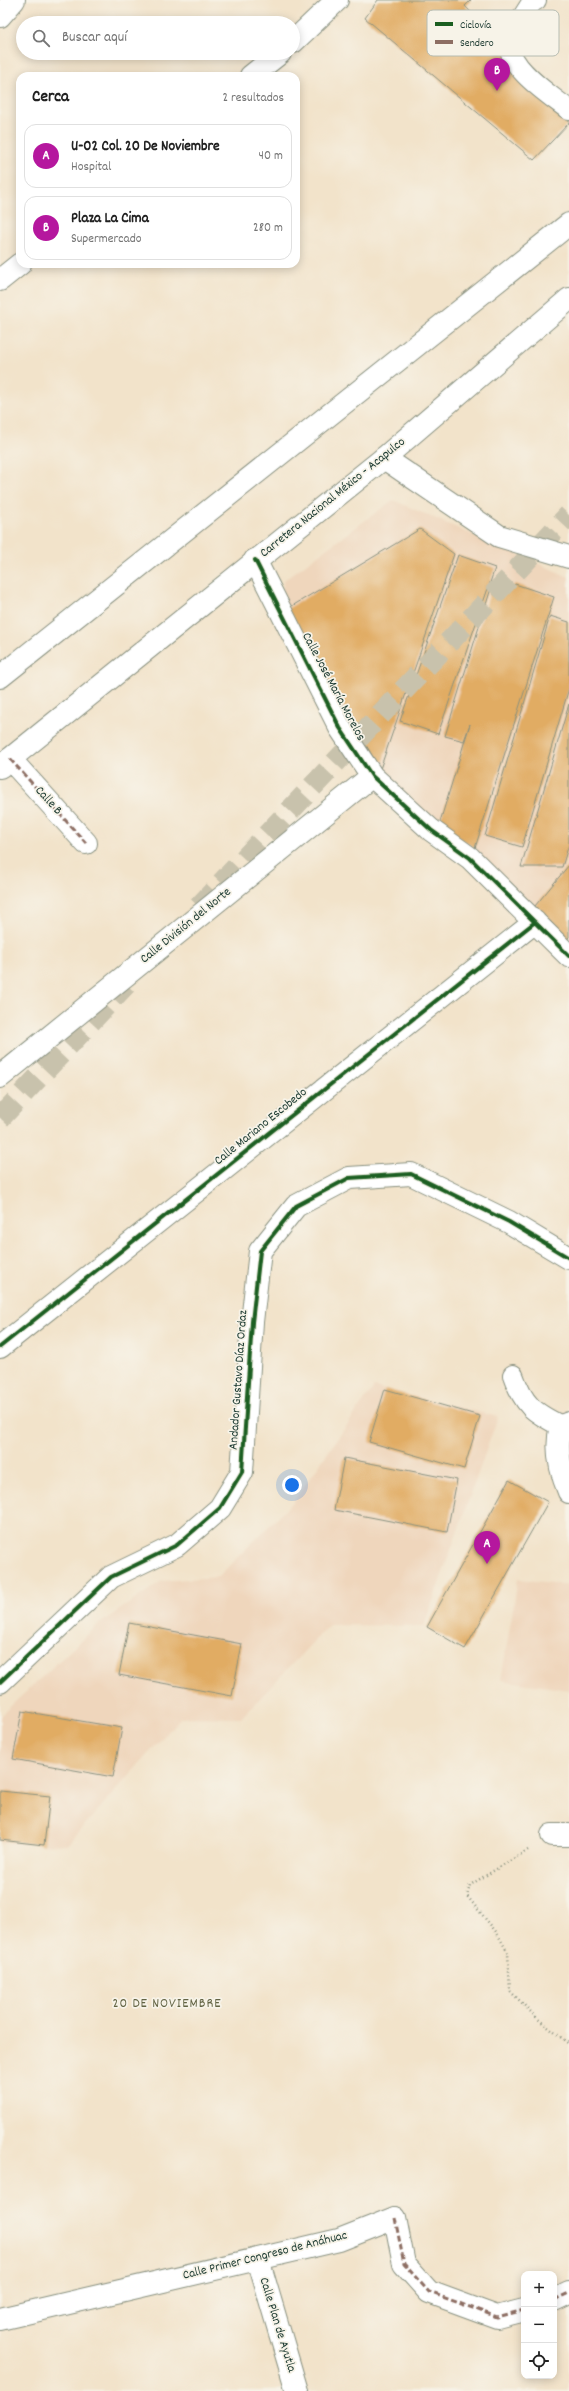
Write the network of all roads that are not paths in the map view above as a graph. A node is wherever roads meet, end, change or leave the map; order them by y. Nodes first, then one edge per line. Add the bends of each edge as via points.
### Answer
1 (14, 0) edge
2 (337, 0) edge
3 (536, 0) edge
4 (527, 10) edge
5 (0, 16) edge
6 (300, 35) edge
7 (511, 56) edge
8 (271, 60) edge
9 (256, 72) edge
10 (569, 110) edge
11 (569, 224) edge
12 (16, 267) edge
13 (0, 280) edge
14 (569, 299) edge
15 (384, 458) junction
16 (569, 557) edge
17 (255, 560) junction
18 (0, 677) edge
19 (5, 763) edge
20 (372, 776) junction
21 (86, 843) dead end
22 (535, 922) junction
23 (569, 956) edge
24 (0, 1077) edge
25 (569, 1258) edge
26 (0, 1347) edge
27 (513, 1375) dead end
28 (565, 1425) edge
29 (569, 1492) edge
30 (0, 1682) edge
31 (258, 2260) junction
32 (569, 2292) edge
33 (557, 2298) edge
34 (521, 2311) edge
35 (0, 2319) edge
36 (297, 2391) edge

1 - 5 street
2 - 6 street
3 - 4 lane
7 - 10 lane via 522,72
8 - 9 street
11 - 18 street
12 - 13 street
14 - 15 street, Carretera Nacional México - Acapulco
15 - 16 street via 498,536
15 - 17 street, Carretera Nacional México - Acapulco
17 - 19 street, Carretera Nacional México - Acapulco
17 - 20 street, Calle José María Morelos via 340,728
19 - 21 street, Calle B
20 - 22 street, Calle José María Morelos via 431,830 470,858
20 - 24 street, Calle División del Norte
22 - 23 street, Calle José María Morelos
22 - 26 street, Calle Mariano Escobedo
25 - 30 street, Andador Gustavo Díaz Ordaz via 509,1222 411,1174 349,1178 296,1206 260,1251 252,1322 242,1472 220,1508 177,1545 111,1577
27 - 28 lane via 522,1398 541,1416
28 - 29 street via 558,1440 559,1461
31 - 34 street, Calle Primer Congreso de Anáhuac via 339,2240 395,2218 404,2264 429,2292 497,2317
31 - 35 street, Calle Primer Congreso de Anáhuac
31 - 36 street, Calle Plan de Ayutla
32 - 33 street

